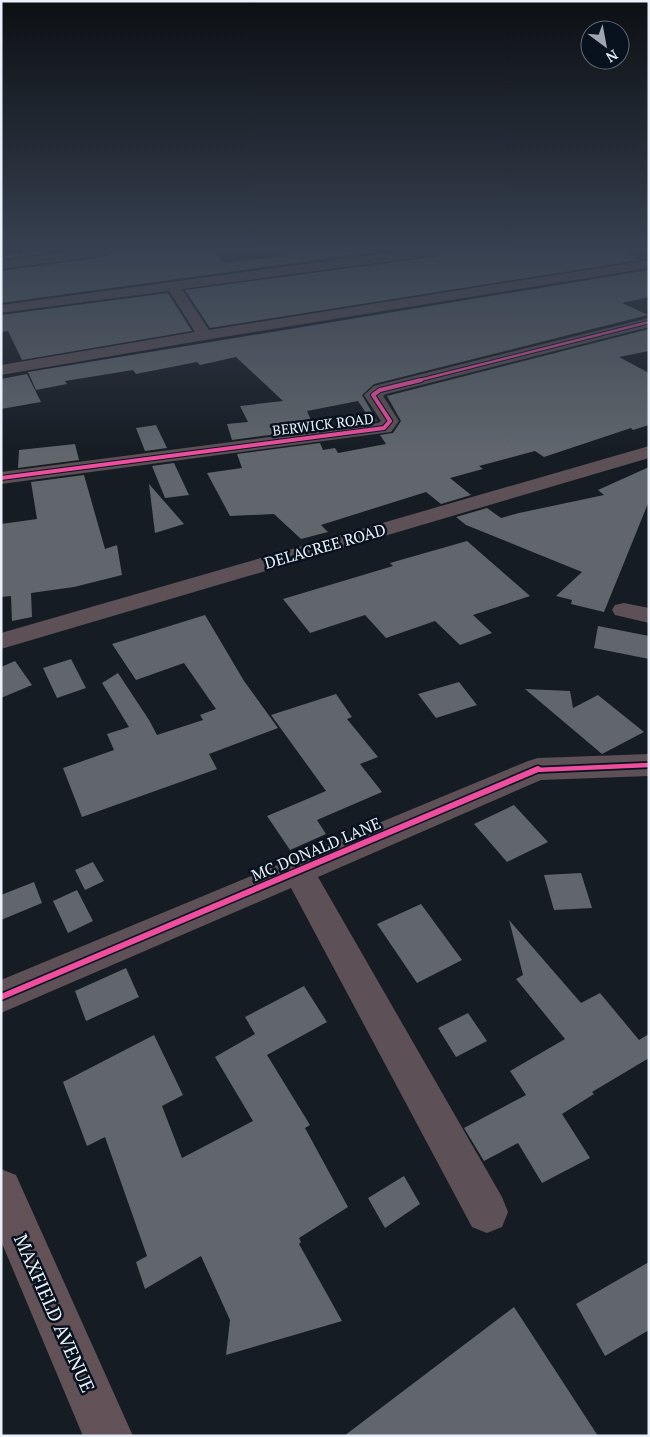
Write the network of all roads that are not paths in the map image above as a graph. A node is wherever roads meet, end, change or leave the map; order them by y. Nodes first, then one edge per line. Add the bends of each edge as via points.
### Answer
1 (194, 318) edge
2 (313, 318) edge
3 (649, 322) edge
4 (205, 335) junction
5 (1, 370) edge
6 (649, 452) edge
7 (1, 478) edge
8 (624, 610) dead end
9 (649, 616) edge
10 (1, 641) edge
11 (649, 765) edge
12 (298, 871) junction
13 (1, 997) edge
14 (1, 1190) edge
15 (487, 1212) dead end
16 (108, 1436) edge

1 - 4 street
2 - 4 street
3 - 7 street, BERWICK ROAD via 380,390 373,395 390,421 384,428
4 - 5 street
6 - 10 street, DELACREE ROAD
8 - 9 street
11 - 12 street, MC DONALD LANE via 538,769
12 - 13 street, MC DONALD LANE
12 - 15 street
14 - 16 main road, MAXFIELD AVENUE

